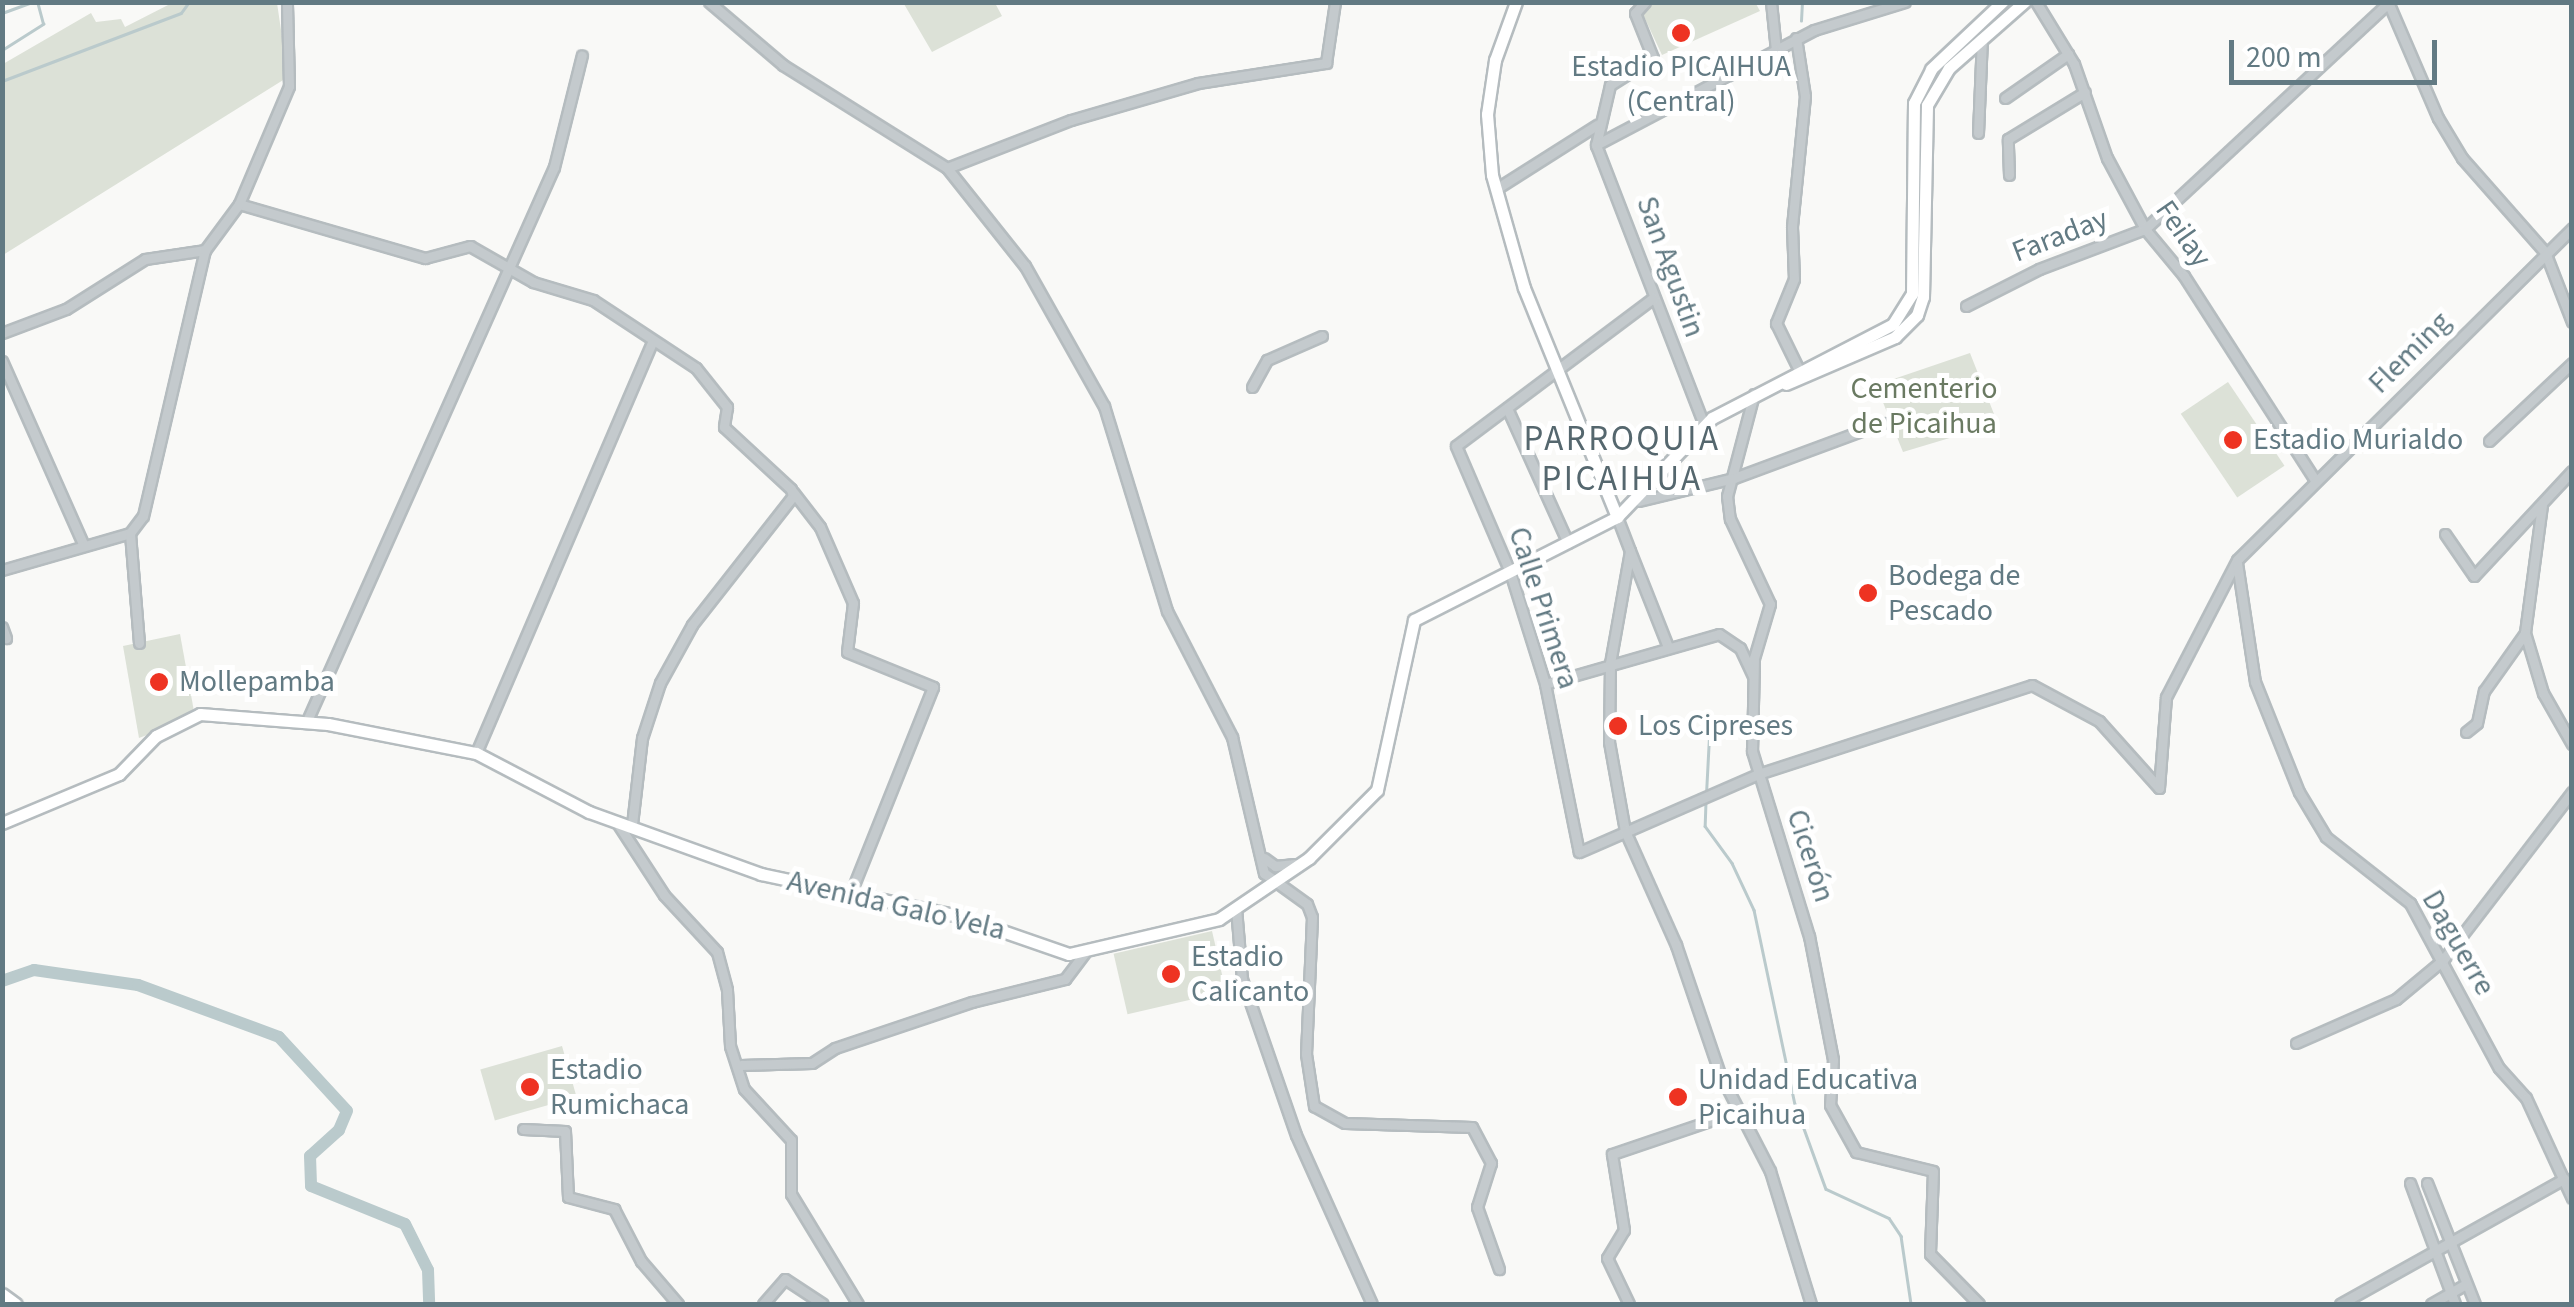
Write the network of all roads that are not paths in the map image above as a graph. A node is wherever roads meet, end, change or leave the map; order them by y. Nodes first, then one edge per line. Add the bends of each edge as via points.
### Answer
1 (287, 2) edge
2 (709, 2) edge
3 (1335, 2) edge
4 (1516, 2) edge
5 (1645, 2) edge
6 (1904, 2) edge
7 (2002, 2) edge
8 (2024, 2) edge
9 (2036, 2) edge
10 (2389, 3) edge
11 (1770, 5) edge
12 (1982, 36) junction
13 (1796, 38) junction
14 (1776, 50) junction
15 (2068, 54) junction
16 (582, 55) dead end
17 (2085, 92) junction
18 (2006, 98) dead end
19 (1597, 125) junction
20 (1978, 133) dead end
21 (1596, 145) junction
22 (947, 168) junction
23 (2009, 175) dead end
24 (1496, 189) junction
25 (239, 204) junction
26 (2572, 228) edge
27 (2146, 230) junction
28 (205, 250) junction
29 (2545, 252) junction
30 (510, 267) junction
31 (1652, 298) junction
32 (1966, 306) dead end
33 (2572, 322) edge
34 (2, 333) edge
35 (1322, 336) dead end
36 (651, 344) junction
37 (2, 361) edge
38 (2572, 362) edge
39 (1556, 368) junction
40 (1799, 370) junction
41 (1252, 388) dead end
42 (1759, 392) junction
43 (1507, 408) junction
44 (1883, 422) dead end
45 (1704, 424) junction
46 (2489, 441) dead end
47 (2572, 472) edge
48 (1734, 478) junction
49 (2315, 480) junction
50 (793, 492) junction
51 (1638, 501) junction
52 (2542, 505) junction
53 (1617, 517) junction
54 (130, 534) junction
55 (2444, 534) dead end
56 (1568, 542) junction
57 (84, 546) junction
58 (1630, 551) junction
59 (2236, 560) junction
60 (2, 570) edge
61 (1510, 572) junction
62 (2525, 634) junction
63 (139, 643) dead end
64 (1668, 647) junction
65 (1610, 663) junction
66 (1753, 676) junction
67 (1545, 684) junction
68 (306, 723) junction
69 (2466, 732) dead end
70 (2572, 744) edge
71 (476, 753) junction
72 (1758, 774) junction
73 (2572, 792) edge
74 (616, 821) junction
75 (2, 823) edge
76 (632, 825) junction
77 (1625, 831) junction
78 (1262, 855) junction
79 (1310, 858) junction
80 (1278, 881) junction
81 (850, 894) junction
82 (1236, 908) junction
83 (1085, 952) junction
84 (2444, 960) junction
85 (2296, 1044) dead end
86 (741, 1064) junction
87 (1736, 1112) junction
88 (522, 1128) dead end
89 (2564, 1180) junction
90 (2410, 1183) dead end
91 (2427, 1184) dead end
92 (2572, 1198) edge
93 (2454, 1247) junction
94 (2438, 1254) junction
95 (1499, 1269) dead end
96 (2466, 1284) junction
97 (2451, 1293) junction
98 (2, 1294) edge
99 (16, 1304) edge
100 (678, 1304) edge
101 (763, 1304) edge
102 (823, 1304) edge
103 (858, 1304) edge
104 (1372, 1304) edge
105 (1629, 1304) edge
106 (1811, 1304) edge
107 (1978, 1304) edge
108 (2343, 1304) edge
109 (2431, 1304) edge
110 (2455, 1304) edge
111 (2475, 1304) edge

1 - 25 street via 288,86
2 - 22 street via 783,65
3 - 22 street via 1326,63 1198,83 1071,120
4 - 24 main road via 1494,60 1487,114
5 - 19 street, San Agustin via 1635,12 1653,55 1614,80
6 - 13 street
7 - 40 main road, Avenida Galo Vela via 1931,69 1914,104 1912,294 1904,310 1879,332
8 - 12 main road, Avenida Galo Vela
9 - 15 street, Feilay
10 - 27 street, Faraday
10 - 29 street via 2462,158
11 - 14 street
12 - 20 street
12 - 42 main road, Avenida Galo Vela via 1943,74 1924,112 1923,296 1917,315 1879,346
13 - 14 street
13 - 40 street via 1805,96 1793,210 1794,279 1776,323
14 - 21 street
15 - 17 street, Feilay
15 - 18 street
16 - 30 street via 554,167
17 - 23 street via 2008,139
17 - 27 street, Feilay via 2107,158
19 - 21 street, San Agustin
19 - 24 street
21 - 31 street, San Agustin
22 - 78 street via 1025,266 1104,406 1168,611 1232,737
24 - 39 main road
25 - 28 street
25 - 30 street via 425,258 470,246
26 - 29 street, Fleming
27 - 32 street, Faraday via 2039,269
27 - 49 street, Feilay via 2184,276
28 - 34 street via 145,259 66,309
28 - 54 street via 143,516
29 - 33 street
29 - 49 street, Fleming
30 - 36 street via 533,282 593,300
30 - 68 street
31 - 39 street
31 - 45 street, San Agustin
35 - 41 street via 1267,360
36 - 50 street via 696,368 727,407 724,427
36 - 71 street
37 - 57 street
38 - 46 street
39 - 43 street
39 - 53 main road
40 - 42 main road, Avenida Galo Vela
42 - 45 main road, Avenida Galo Vela
42 - 48 street, Cicerón
43 - 56 street
43 - 61 street, Calle Primera via 1456,446
44 - 48 street
45 - 51 main road, Avenida Galo Vela
47 - 52 street
48 - 51 street
48 - 66 street, Cicerón via 1727,496 1730,520 1770,604
49 - 59 street, Fleming
50 - 76 street via 692,625 660,682 642,738
50 - 81 street via 820,528 853,603 847,652 933,687
51 - 53 main road, Avenida Galo Vela
52 - 55 street via 2474,576
52 - 62 street
53 - 56 main road, Avenida Galo Vela
53 - 58 street
54 - 57 street
54 - 63 street
56 - 61 main road, Avenida Galo Vela
57 - 60 street
58 - 64 street
58 - 65 street
59 - 72 street, Fleming via 2166,697 2157,749 2162,775 2154,786 2099,721 2032,685
59 - 84 street, Daguerre via 2255,682 2300,792 2326,837 2410,903
61 - 67 street, Calle Primera
61 - 79 main road, Avenida Galo Vela via 1414,620 1377,790
62 - 69 street via 2484,691 2476,722
62 - 70 street via 2543,693
64 - 65 street
64 - 66 street via 1720,634 1740,648
65 - 67 street
65 - 77 street via 1609,742
66 - 72 street, Cicerón
67 - 77 street, Calle Primera via 1578,852
68 - 71 main road, Avenida Galo Vela via 370,729
68 - 75 main road, Avenida Galo Vela via 200,714 156,736 119,774
71 - 74 main road, Avenida Galo Vela
72 - 77 street
72 - 107 street, Cicerón via 1809,936 1832,1060 1830,1105 1856,1152 1933,1171 1930,1254 1944,1276
73 - 84 street
74 - 76 main road, Avenida Galo Vela
74 - 86 street via 674,907 717,952 730,1046
76 - 81 main road, Avenida Galo Vela via 761,874
77 - 87 street
78 - 79 street via 1288,867
78 - 80 street via 1264,873
79 - 80 main road, Avenida Galo Vela
80 - 82 main road, Avenida Galo Vela
80 - 95 street via 1307,904 1315,928 1306,1054 1318,1113 1345,1123 1472,1127 1490,1163 1477,1207
81 - 83 main road, Avenida Galo Vela via 959,916 1069,954
82 - 83 main road, Avenida Galo Vela via 1219,919
82 - 104 street via 1242,979 1296,1135
83 - 86 street via 1065,979 972,1002 812,1063
84 - 85 street via 2382,1006
84 - 89 street, Daguerre via 2499,1068 2526,1098
86 - 103 street via 750,1100 792,1140 790,1194
87 - 105 street via 1612,1154 1624,1230 1607,1258
87 - 106 street via 1770,1170
88 - 100 street via 565,1132 568,1197 614,1209 641,1261
89 - 92 street, Daguerre
89 - 93 street
90 - 94 street
91 - 93 street
93 - 94 street
93 - 96 street
94 - 97 street
94 - 108 street
96 - 97 street
96 - 111 street
97 - 109 street
97 - 110 street
98 - 99 main road
101 - 102 street via 785,1278

